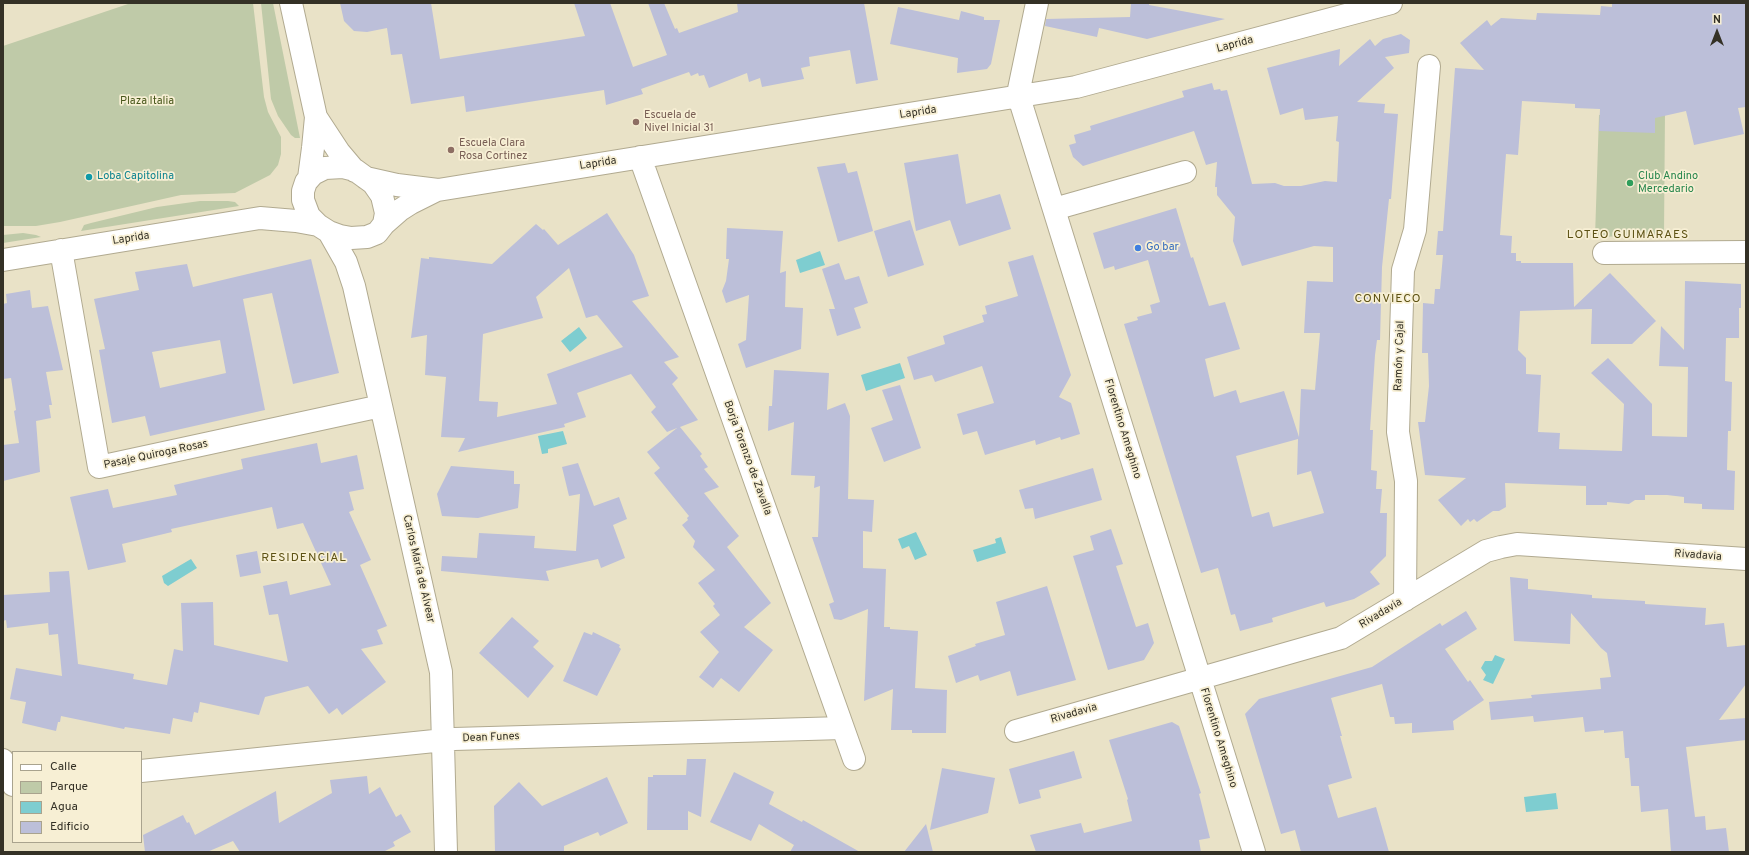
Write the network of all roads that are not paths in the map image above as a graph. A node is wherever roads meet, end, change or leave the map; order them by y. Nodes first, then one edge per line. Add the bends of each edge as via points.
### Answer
1 (291, 3) edge
2 (1037, 3) edge
3 (1391, 3) edge
4 (1429, 66) dead end
5 (1019, 96) junction
6 (316, 117) junction
7 (640, 157) junction
8 (1185, 172) dead end
9 (361, 174) junction
10 (306, 184) junction
11 (438, 190) junction
12 (1054, 209) junction
13 (260, 218) junction
14 (324, 228) junction
15 (378, 229) junction
16 (61, 250) junction
17 (1746, 252) edge
18 (1604, 253) dead end
19 (3, 260) edge
20 (355, 290) junction
21 (381, 406) junction
22 (1746, 559) edge
23 (1405, 600) junction
24 (1200, 678) junction
25 (843, 728) junction
26 (1016, 731) dead end
27 (443, 740) junction
28 (854, 759) dead end
29 (3, 760) edge
30 (142, 771) edge
31 (12, 785) edge
32 (446, 852) edge
33 (1254, 852) edge

1 - 6 street
2 - 5 street, Florentino Ameghino
3 - 5 street, Laprida via 1076,87
4 - 23 street, Ramón y Cajal via 1415,230 1403,270 1398,432 1406,481
5 - 7 street, Laprida
5 - 12 street, Florentino Ameghino
6 - 9 street via 338,152
6 - 10 street
7 - 11 street, Laprida
7 - 25 street, Borja Toranzo de Zavalla
8 - 12 street
9 - 10 street via 343,167 325,168 318,170
9 - 11 street, Laprida via 396,185
9 - 15 street via 373,183 382,196 386,213
10 - 13 street, Laprida via 278,208
10 - 14 street via 303,200 308,216
11 - 15 street, Laprida via 411,203
12 - 24 street, Florentino Ameghino
13 - 14 street, Laprida via 290,220
13 - 16 street, Laprida
14 - 15 street via 351,238 366,237
14 - 20 street, Carlos María de Alvear via 346,262
15 - 20 street, Carlos María de Alvear via 360,257
16 - 19 street, Laprida
16 - 21 street, Pasaje Quiroga Rosas via 99,467
17 - 18 street
20 - 21 street, Carlos María de Alvear
21 - 27 street, Carlos María de Alvear via 441,672
22 - 23 street, Rivadavia via 1513,545 1486,551
23 - 24 street, Rivadavia via 1342,638
24 - 26 street, Rivadavia
24 - 33 street, Florentino Ameghino
25 - 27 street, Dean Funes
25 - 28 street, Borja Toranzo de Zavalla
27 - 30 street, Dean Funes
27 - 32 street, Carlos María de Alvear
29 - 31 street

